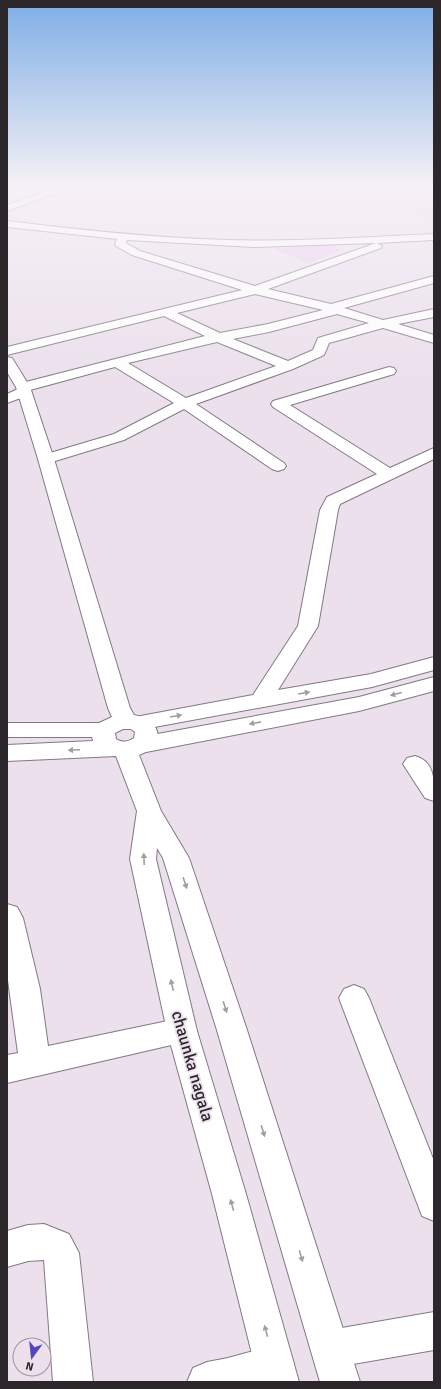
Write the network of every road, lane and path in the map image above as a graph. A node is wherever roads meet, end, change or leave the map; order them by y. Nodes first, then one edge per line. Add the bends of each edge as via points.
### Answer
1 (138, 253) edge
2 (359, 253) edge
3 (434, 279) edge
4 (255, 290) junction
5 (334, 309) junction
6 (165, 312) junction
7 (434, 313) edge
8 (274, 315) dead end
9 (290, 323) junction
10 (381, 324) junction
11 (217, 338) junction
12 (434, 339) edge
13 (7, 351) edge
14 (7, 360) edge
15 (116, 362) junction
16 (288, 366) junction
17 (389, 371) dead end
18 (246, 382) junction
19 (23, 390) junction
20 (7, 399) edge
21 (184, 403) junction
22 (278, 404) junction
23 (434, 452) edge
24 (46, 459) junction
25 (278, 466) dead end
26 (389, 474) junction
27 (434, 664) edge
28 (434, 684) edge
29 (260, 701) junction
30 (7, 730) edge
31 (125, 736) junction
32 (7, 753) edge
33 (415, 764) dead end
34 (434, 792) edge
35 (149, 811) junction
36 (7, 915) edge
37 (354, 998) dead end
38 (182, 1031) junction
39 (21, 1066) edge
40 (434, 1204) edge
41 (7, 1248) edge
42 (434, 1331) edge
43 (335, 1366) edge
44 (277, 1373) edge
45 (221, 1381) edge
46 (73, 1382) edge

1 - 4 street
2 - 4 street
3 - 5 street
4 - 5 street
4 - 6 street
5 - 9 street
5 - 10 street
6 - 11 street
6 - 13 street
7 - 10 street
8 - 9 street
9 - 11 street
10 - 12 street
10 - 16 street via 323,341 319,352
11 - 15 street
11 - 16 street
14 - 19 street, chaunka nagala
15 - 19 street
15 - 21 street
16 - 18 street
17 - 22 street
18 - 21 street
18 - 22 street
19 - 20 street
19 - 24 street, chaunka nagala
21 - 24 street via 119,437
21 - 25 street
22 - 26 street
23 - 26 street
24 - 31 street, chaunka nagala
26 - 29 street via 337,499 332,504 308,626
29 -> 27 street via 372,680
28 -> 31 street via 359,704
31 -> 29 street
30 - 31 street
31 -> 32 street
31 - 35 street, chaunka nagala
33 - 34 street
38 -> 35 street, chaunka nagala via 143,859
35 -> 43 street via 176,858 231,1027
36 - 39 street via 25,989
37 - 40 street
38 - 39 street
44 -> 38 street, chaunka nagala
41 - 46 street via 43,1242 58,1247 61,1253
42 - 43 street
44 - 45 street

